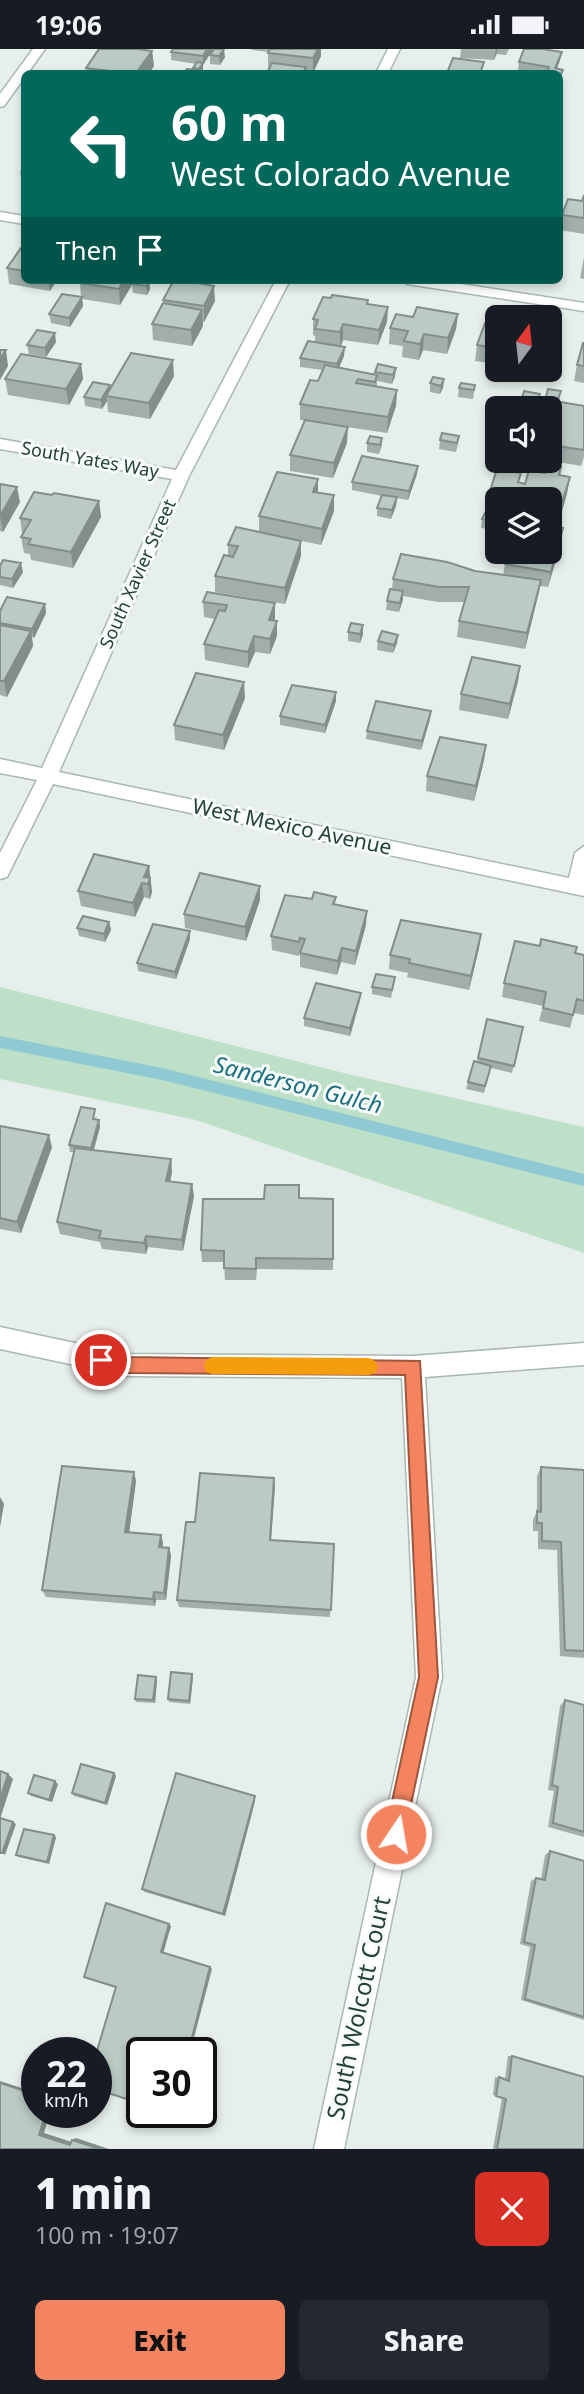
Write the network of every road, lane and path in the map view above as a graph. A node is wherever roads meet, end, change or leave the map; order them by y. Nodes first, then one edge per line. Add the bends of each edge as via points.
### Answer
1 (39, 49) edge
2 (394, 49) edge
3 (24, 70) edge
4 (384, 70) edge
5 (21, 74) edge
6 (0, 103) edge
7 (0, 216) edge
8 (21, 220) edge
9 (281, 284) edge
10 (433, 284) edge
11 (584, 307) edge
12 (0, 444) edge
13 (181, 476) junction
14 (0, 766) edge
15 (48, 776) junction
16 (584, 853) edge
17 (0, 872) edge
18 (580, 888) edge
19 (0, 1338) edge
20 (584, 1354) edge
21 (413, 1367) junction
22 (329, 2149) edge

1 - 3 street
2 - 4 street
5 - 6 street
7 - 8 street
9 - 13 street, South Xavier Street
10 - 11 street
12 - 13 street, South Yates Way
13 - 15 street, South Xavier Street
14 - 15 street, West Mexico Avenue
15 - 17 street, South Xavier Street
15 - 18 street, West Mexico Avenue
16 - 18 street
19 - 21 street via 127,1365
20 - 21 street
21 - 22 street, South Wolcott Court via 429,1677

